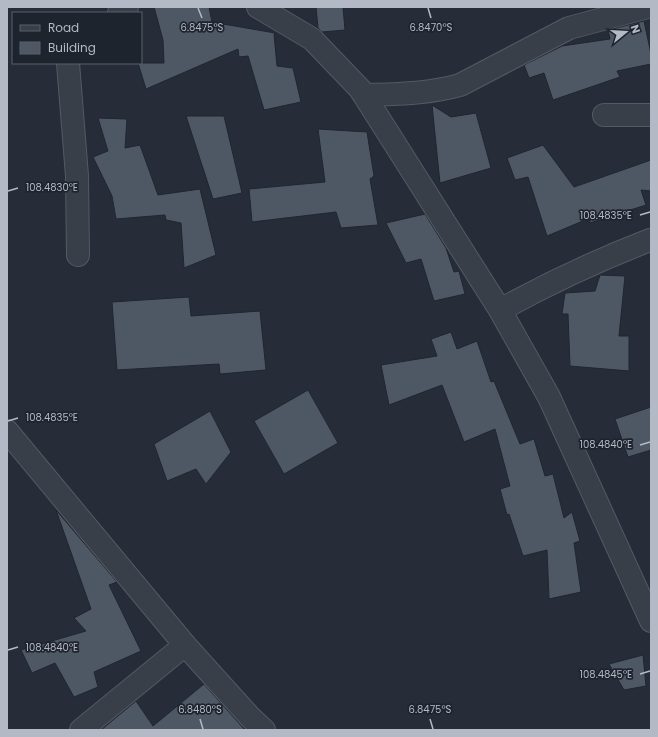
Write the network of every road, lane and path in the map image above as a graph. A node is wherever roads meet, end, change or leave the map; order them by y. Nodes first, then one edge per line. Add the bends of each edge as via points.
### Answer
1 (258, 7) edge
2 (648, 7) edge
3 (68, 64) edge
4 (364, 95) junction
5 (604, 115) dead end
6 (651, 115) edge
7 (650, 240) edge
8 (78, 254) dead end
9 (500, 310) junction
10 (7, 430) edge
11 (651, 621) edge
12 (185, 645) junction
13 (82, 730) edge
14 (264, 730) edge

1 - 4 street via 312,39
2 - 4 street via 569,28 460,85 418,93
3 - 8 street via 77,176
4 - 9 street
5 - 6 street
7 - 9 street via 575,271
9 - 11 street via 549,397
10 - 12 street
12 - 13 street
12 - 14 street

